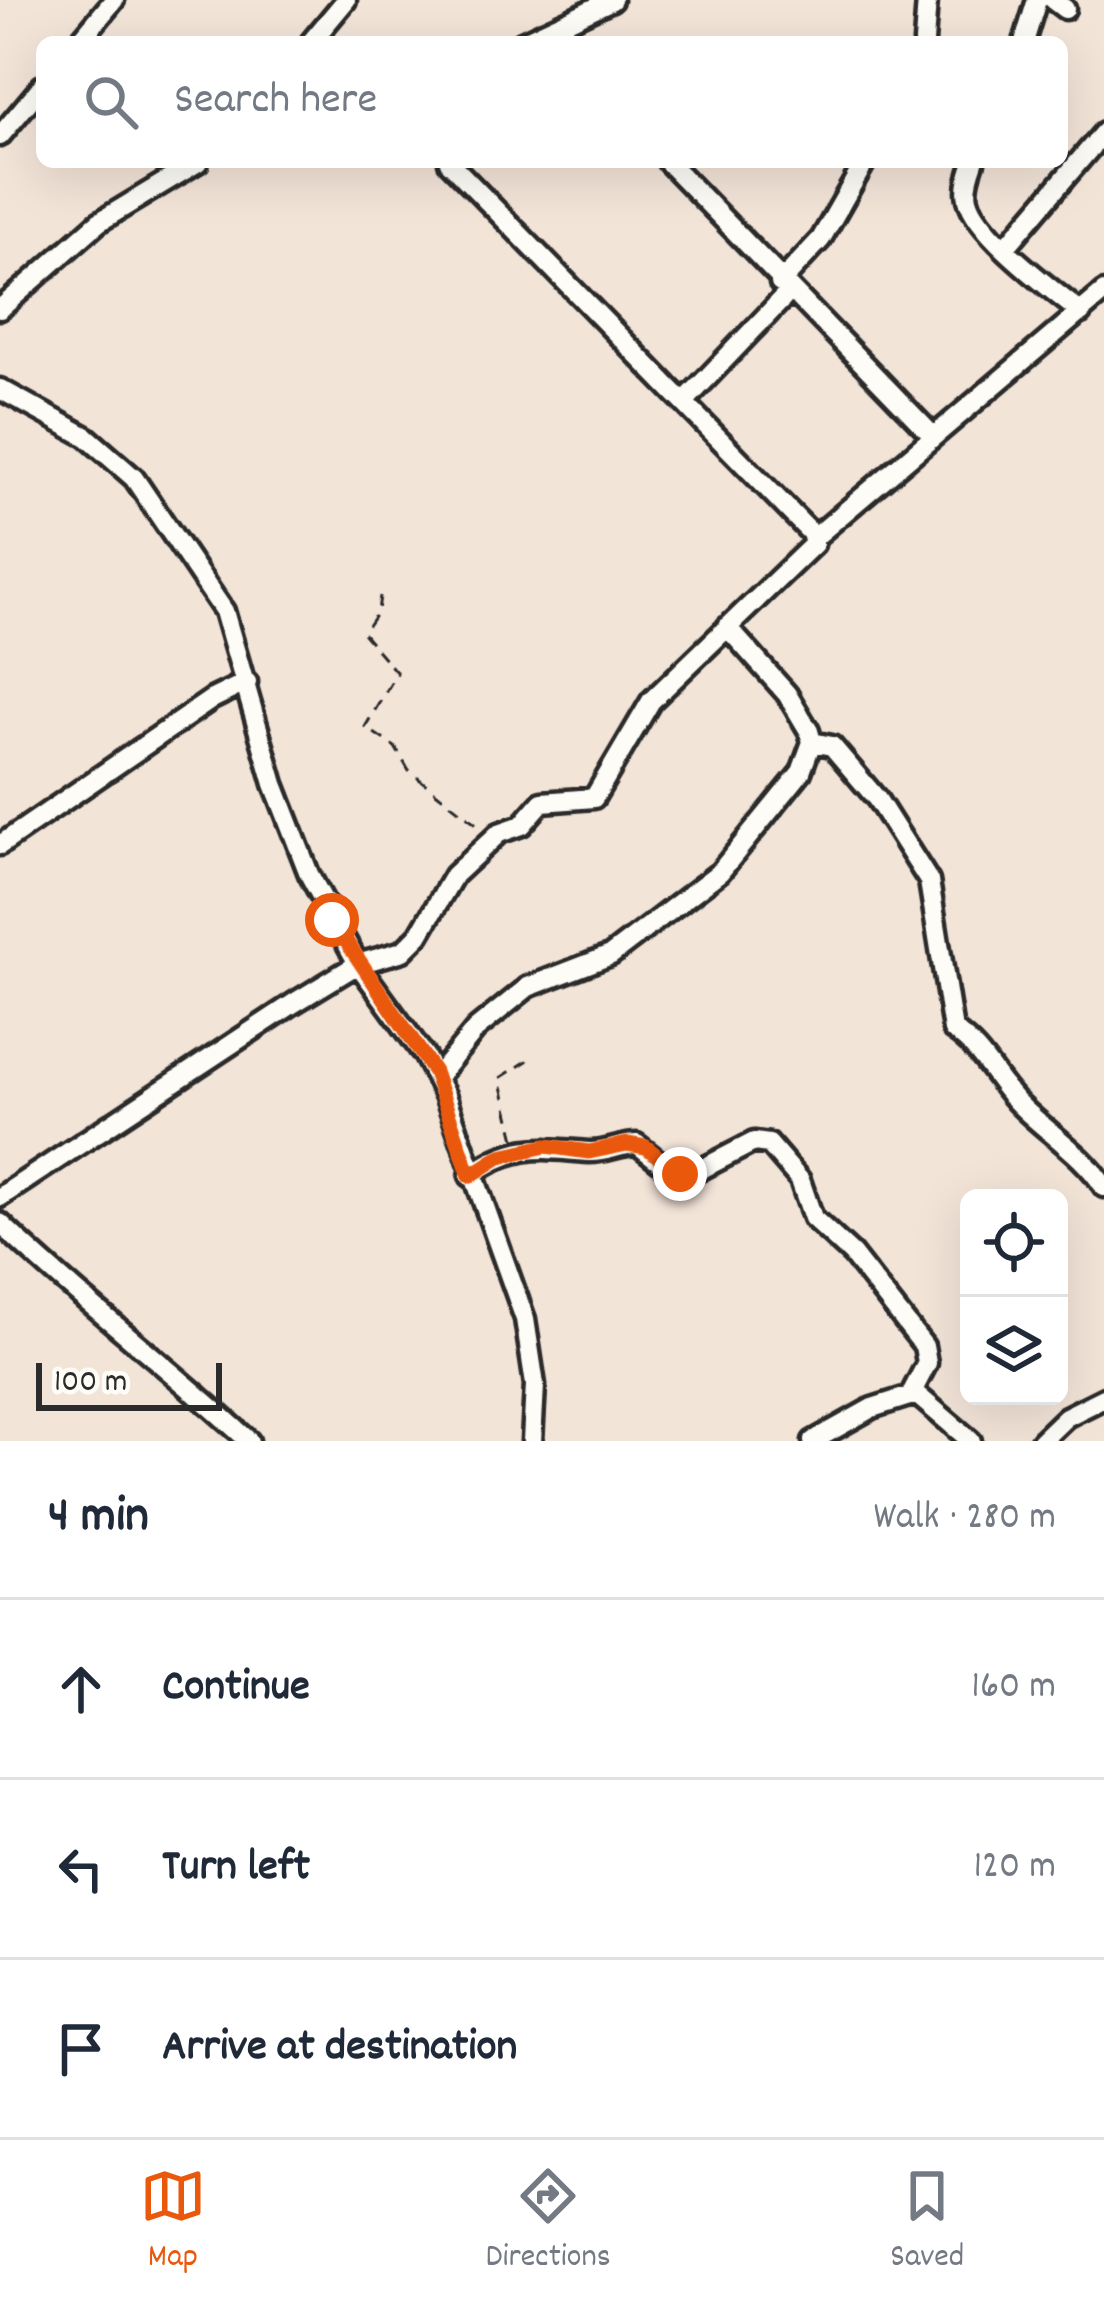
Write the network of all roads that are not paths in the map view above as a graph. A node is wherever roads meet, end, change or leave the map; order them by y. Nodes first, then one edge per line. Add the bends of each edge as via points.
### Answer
1 (114, 0) edge
2 (346, 0) edge
3 (612, 0) edge
4 (927, 0) edge
5 (1037, 0) edge
6 (554, 35) edge
7 (84, 36) edge
8 (316, 36) edge
9 (924, 36) edge
10 (1026, 36) edge
11 (36, 93) edge
12 (1104, 132) edge
13 (0, 136) edge
14 (185, 168) edge
15 (455, 168) edge
16 (674, 168) edge
17 (862, 168) edge
18 (973, 168) edge
19 (1006, 247) junction
20 (785, 287) junction
21 (1104, 292) edge
22 (0, 309) edge
23 (1081, 313) junction
24 (0, 393) edge
25 (684, 402) junction
26 (932, 435) junction
27 (813, 538) junction
28 (727, 627) junction
29 (247, 682) junction
30 (812, 742) junction
31 (0, 845) edge
32 (358, 964) junction
33 (437, 1077) junction
34 (470, 1176) junction
35 (1104, 1187) edge
36 (0, 1197) edge
37 (0, 1223) edge
38 (911, 1394) junction
39 (1104, 1399) edge
40 (249, 1441) edge
41 (532, 1441) edge
42 (813, 1441) edge
43 (971, 1441) edge
44 (1041, 1441) edge

1 - 7 street
2 - 8 street
3 - 6 street
4 - 9 street
5 - 10 street
11 - 13 street
12 - 19 street
14 - 22 street via 99,223
15 - 25 street
16 - 20 street
17 - 20 street
18 - 19 street via 968,201
19 - 23 street
20 - 25 street
20 - 26 street
21 - 23 street
23 - 26 street
24 - 29 street via 87,437 144,491 224,611
25 - 27 street
26 - 27 street
27 - 28 street via 810,551
28 - 30 street via 787,694
28 - 32 street via 651,701 599,794 586,802 542,802 454,875 412,943
29 - 31 street
29 - 32 street via 290,830
30 - 33 street via 802,772 720,872 611,955 528,987 476,1029
30 - 35 street via 832,746 877,799 929,881 952,1030
32 - 33 street
32 - 36 street
33 - 34 street
34 - 38 street via 490,1160 554,1145 600,1151 637,1144 690,1175 754,1142 769,1144 800,1180 813,1218 924,1346 927,1363
34 - 41 street via 527,1330
37 - 40 street
38 - 42 street
38 - 43 street
39 - 44 street via 1066,1417

